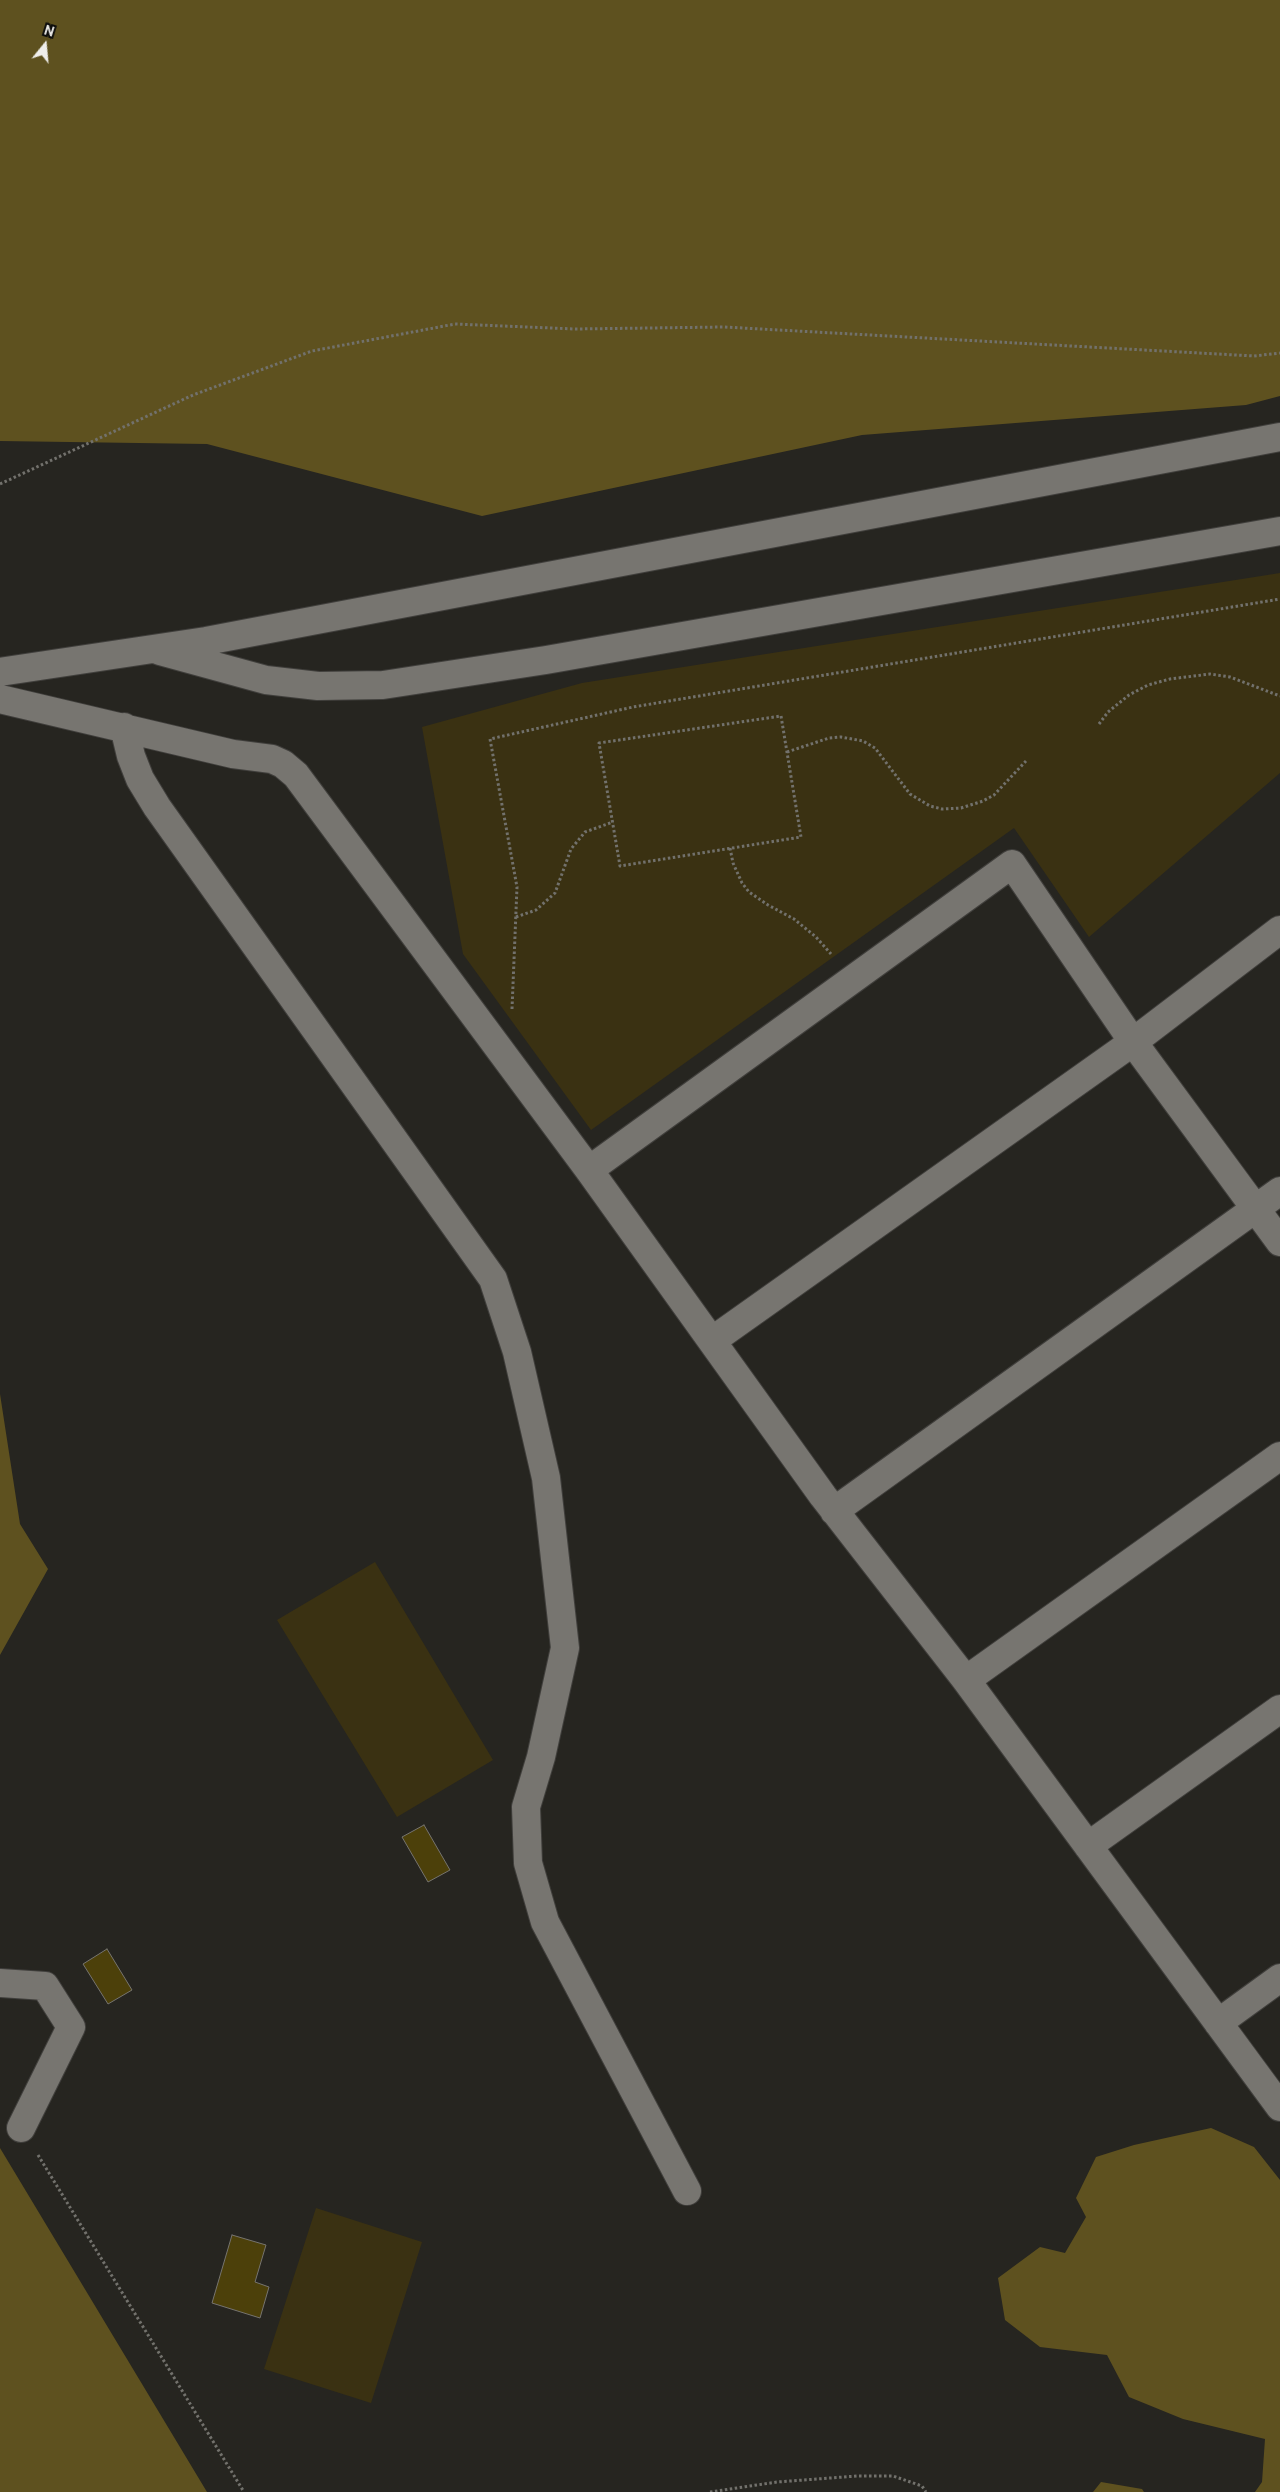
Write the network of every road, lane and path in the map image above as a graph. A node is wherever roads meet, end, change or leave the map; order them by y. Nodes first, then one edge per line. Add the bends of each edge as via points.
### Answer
1 (1280, 353) edge
2 (1280, 437) edge
3 (0, 484) edge
4 (1280, 531) edge
5 (1280, 600) edge
6 (151, 649) junction
7 (0, 672) edge
8 (1280, 696) edge
9 (0, 698) edge
10 (1099, 724) dead end
11 (124, 727) junction
12 (787, 752) junction
13 (1026, 762) dead end
14 (613, 822) junction
15 (730, 848) junction
16 (516, 917) junction
17 (1280, 930) edge
18 (832, 956) dead end
19 (1133, 1042) junction
20 (510, 1062) junction
21 (589, 1170) junction
22 (1280, 1191) edge
23 (1256, 1208) junction
24 (1280, 1242) edge
25 (713, 1340) junction
26 (1280, 1456) edge
27 (834, 1511) junction
28 (966, 1680) junction
29 (1280, 1710) edge
30 (1088, 1846) junction
31 (1280, 1978) edge
32 (0, 1983) edge
33 (1218, 2023) junction
34 (1280, 2107) edge
35 (21, 2128) joint
36 (688, 2191) dead end
37 (720, 2491) edge
38 (244, 2492) edge
39 (710, 2492) edge
40 (926, 2492) edge

1 - 3 path via 1254,356 724,327 574,329 455,324 312,351 193,395
2 - 6 street
4 - 6 street via 546,660 383,685 318,686 266,680
5 - 16 path via 633,707 490,739 517,888
6 - 7 street
8 - 10 path via 1230,677 1210,674 1170,678 1129,695
9 - 11 street
11 - 20 street via 233,754 272,759 296,775
11 - 36 street via 140,779 158,807 493,1279 517,1352 546,1478 565,1648 541,1757 526,1807 528,1863 546,1922
12 - 13 path via 829,738 863,741 875,748 910,794 942,809 961,808 994,795
12 - 14 path via 781,716 599,743
12 - 15 path via 800,837
14 - 15 path via 620,866
14 - 16 path via 592,827 577,839 555,893 536,910
15 - 18 path via 733,863 749,892 794,919
16 - 20 path
17 - 19 street
19 - 21 street via 1012,864
19 - 23 street
19 - 25 street
20 - 21 street
21 - 25 street
22 - 23 street
23 - 24 street
23 - 27 street
25 - 27 street
26 - 28 street
27 - 28 street
28 - 30 street
29 - 30 street
30 - 33 street
31 - 33 street
32 - 35 street via 45,1986 72,2027
33 - 34 street
35 - 38 path
37 - 39 path
37 - 40 path via 857,2476 893,2476 922,2486

